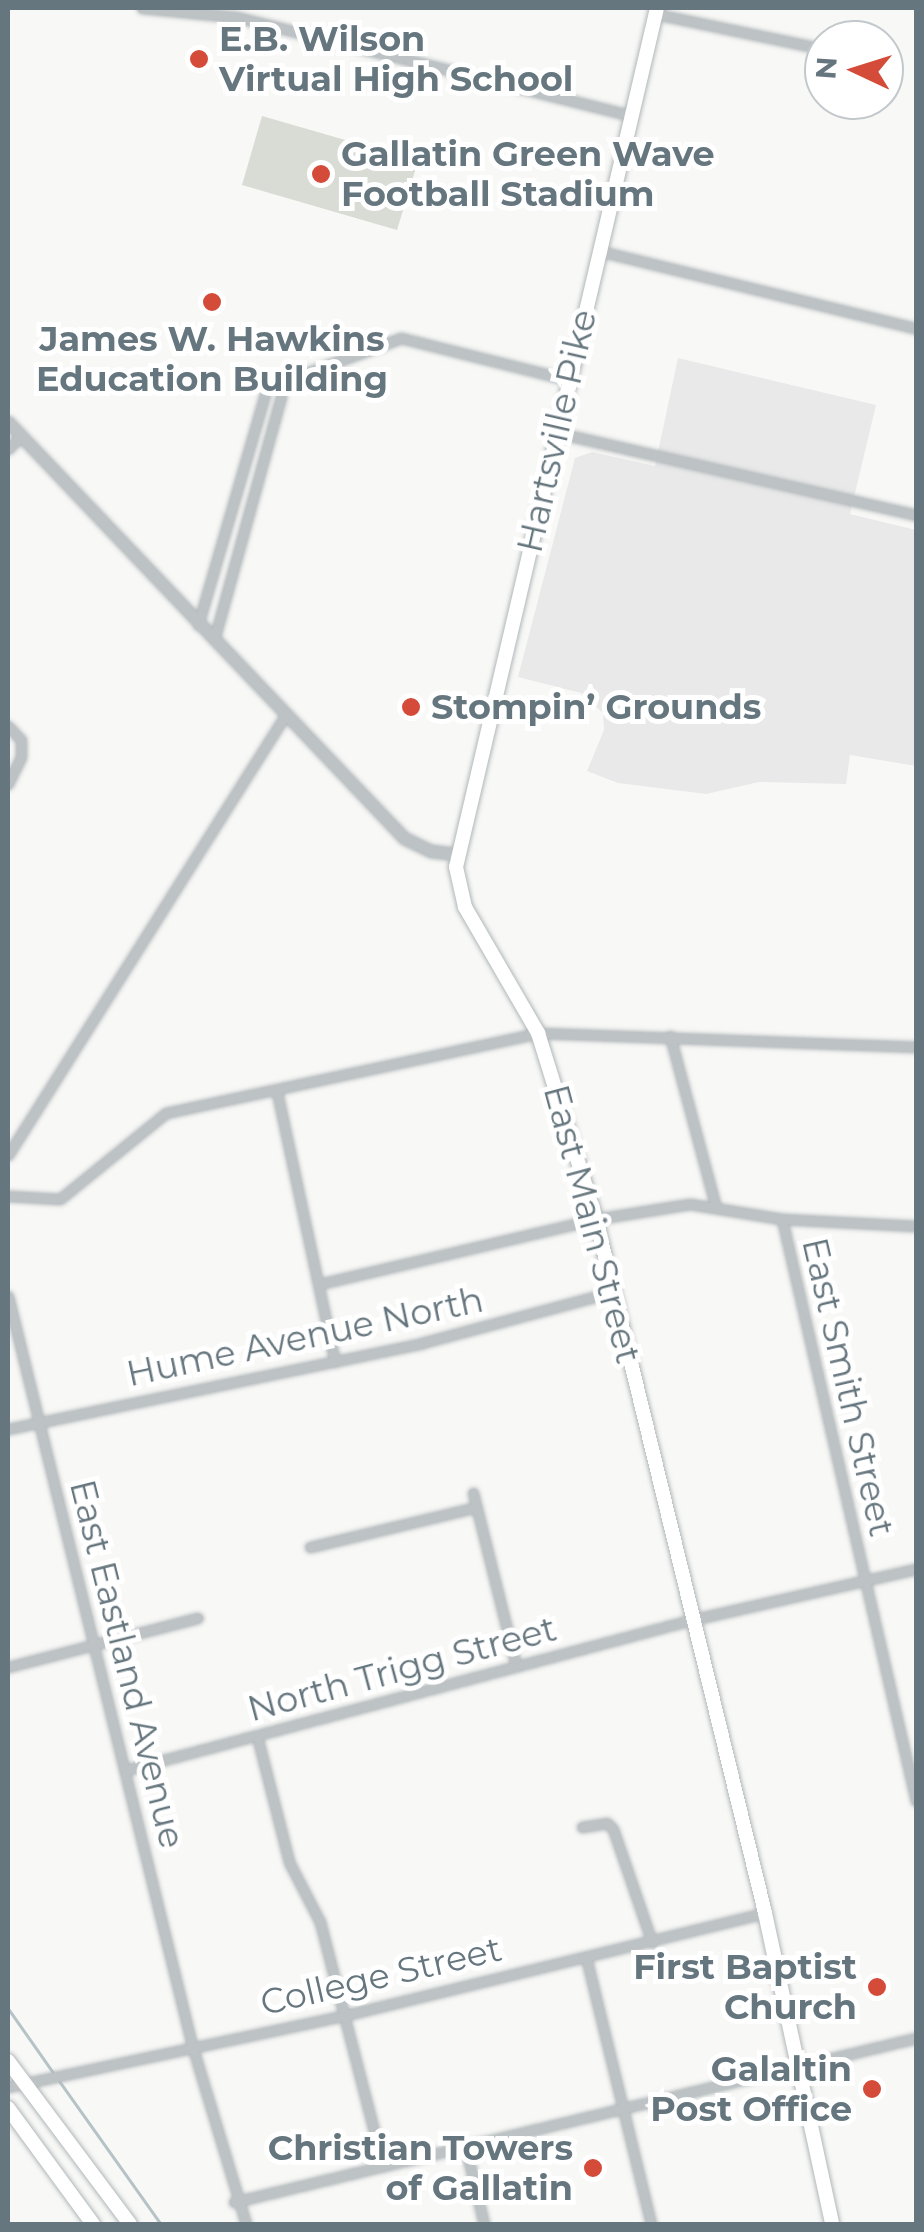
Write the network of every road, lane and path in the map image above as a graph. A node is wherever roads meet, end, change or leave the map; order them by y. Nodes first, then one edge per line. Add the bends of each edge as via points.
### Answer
1 (142, 8) edge
2 (657, 11) edge
3 (804, 44) edge
4 (632, 116) junction
5 (599, 251) junction
6 (916, 328) edge
7 (296, 377) dead end
8 (569, 380) junction
9 (264, 394) dead end
10 (281, 396) dead end
11 (8, 422) edge
12 (558, 433) junction
13 (21, 436) junction
14 (8, 449) edge
15 (916, 514) edge
16 (198, 625) junction
17 (214, 640) junction
18 (286, 714) junction
19 (8, 726) edge
20 (8, 784) edge
21 (456, 854) junction
22 (538, 1033) junction
23 (670, 1036) junction
24 (916, 1047) edge
25 (276, 1092) junction
26 (8, 1155) edge
27 (8, 1196) edge
28 (715, 1204) junction
29 (596, 1220) junction
30 (782, 1220) junction
31 (916, 1226) edge
32 (319, 1284) junction
33 (612, 1292) junction
34 (8, 1296) edge
35 (335, 1362) junction
36 (38, 1422) junction
37 (8, 1429) edge
38 (472, 1493) dead end
39 (476, 1508) junction
40 (310, 1547) dead end
41 (916, 1569) edge
42 (864, 1582) junction
43 (198, 1618) dead end
44 (692, 1620) junction
45 (93, 1646) junction
46 (8, 1666) edge
47 (516, 1666) junction
48 (256, 1736) junction
49 (126, 1770) junction
50 (916, 1801) edge
51 (582, 1827) dead end
52 (765, 1913) junction
53 (652, 1942) junction
54 (586, 1958) junction
55 (346, 2015) junction
56 (916, 2038) edge
57 (192, 2046) junction
58 (8, 2061) edge
59 (799, 2065) junction
60 (24, 2082) junction
61 (8, 2086) edge
62 (8, 2108) edge
63 (625, 2112) junction
64 (466, 2150) junction
65 (383, 2166) junction
66 (234, 2202) junction
67 (93, 2224) edge
68 (130, 2224) edge
69 (246, 2224) edge
70 (484, 2224) edge
71 (652, 2224) edge
72 (832, 2224) edge

1 - 4 street via 236,16
2 - 3 street
2 - 4 main road, Hartsville Pike
4 - 5 main road, Hartsville Pike
5 - 6 street
5 - 8 main road, Hartsville Pike
7 - 8 street via 401,338
8 - 12 main road, Hartsville Pike
9 - 16 street
10 - 17 street
11 - 13 street
12 - 15 street
12 - 21 main road, Hartsville Pike
13 - 14 street
13 - 16 street
16 - 17 street
17 - 18 street
18 - 21 street via 404,838
18 - 26 street
19 - 20 street via 21,740 21,757
21 - 22 main road, East Main Street via 465,907
22 - 23 street
22 - 25 street
22 - 29 main road, East Main Street
23 - 24 street
23 - 28 street
25 - 27 street via 166,1113 60,1200
25 - 32 street
28 - 29 street
28 - 30 street
29 - 32 street
29 - 33 main road, East Main Street
30 - 31 street
30 - 42 street, East Smith Street
32 - 35 street
33 - 35 street, Hume Avenue North
33 - 44 main road, East Main Street
34 - 36 street, East Eastland Avenue
35 - 36 street, Hume Avenue North
36 - 37 street, Hume Avenue North
36 - 45 street, East Eastland Avenue
38 - 39 street
39 - 40 street
39 - 47 street
41 - 42 street, North Trigg Street
42 - 44 street, North Trigg Street
42 - 50 street, East Smith Street
43 - 45 street
44 - 47 street, North Trigg Street
44 - 52 main road, East Main Street
45 - 46 street
45 - 49 street, East Eastland Avenue
47 - 48 street, North Trigg Street
48 - 49 street, North Trigg Street
48 - 55 street via 290,1862 320,1922
49 - 57 street, East Eastland Avenue
51 - 53 street via 597,1822 613,1829
52 - 53 street, College Street
52 - 59 main road, East Main Street
53 - 54 street, College Street
54 - 55 street, College Street
54 - 63 street
55 - 57 street, College Street
55 - 65 street
56 - 59 street
57 - 60 street, College Street
57 - 66 street, East Eastland Avenue
58 - 60 main road
59 - 63 street
59 - 72 main road, East Main Street
60 - 61 street, College Street
60 - 68 main road
62 - 67 main road
63 - 64 street
63 - 71 street
64 - 65 street
64 - 70 street
65 - 66 street
66 - 69 street, East Eastland Avenue

